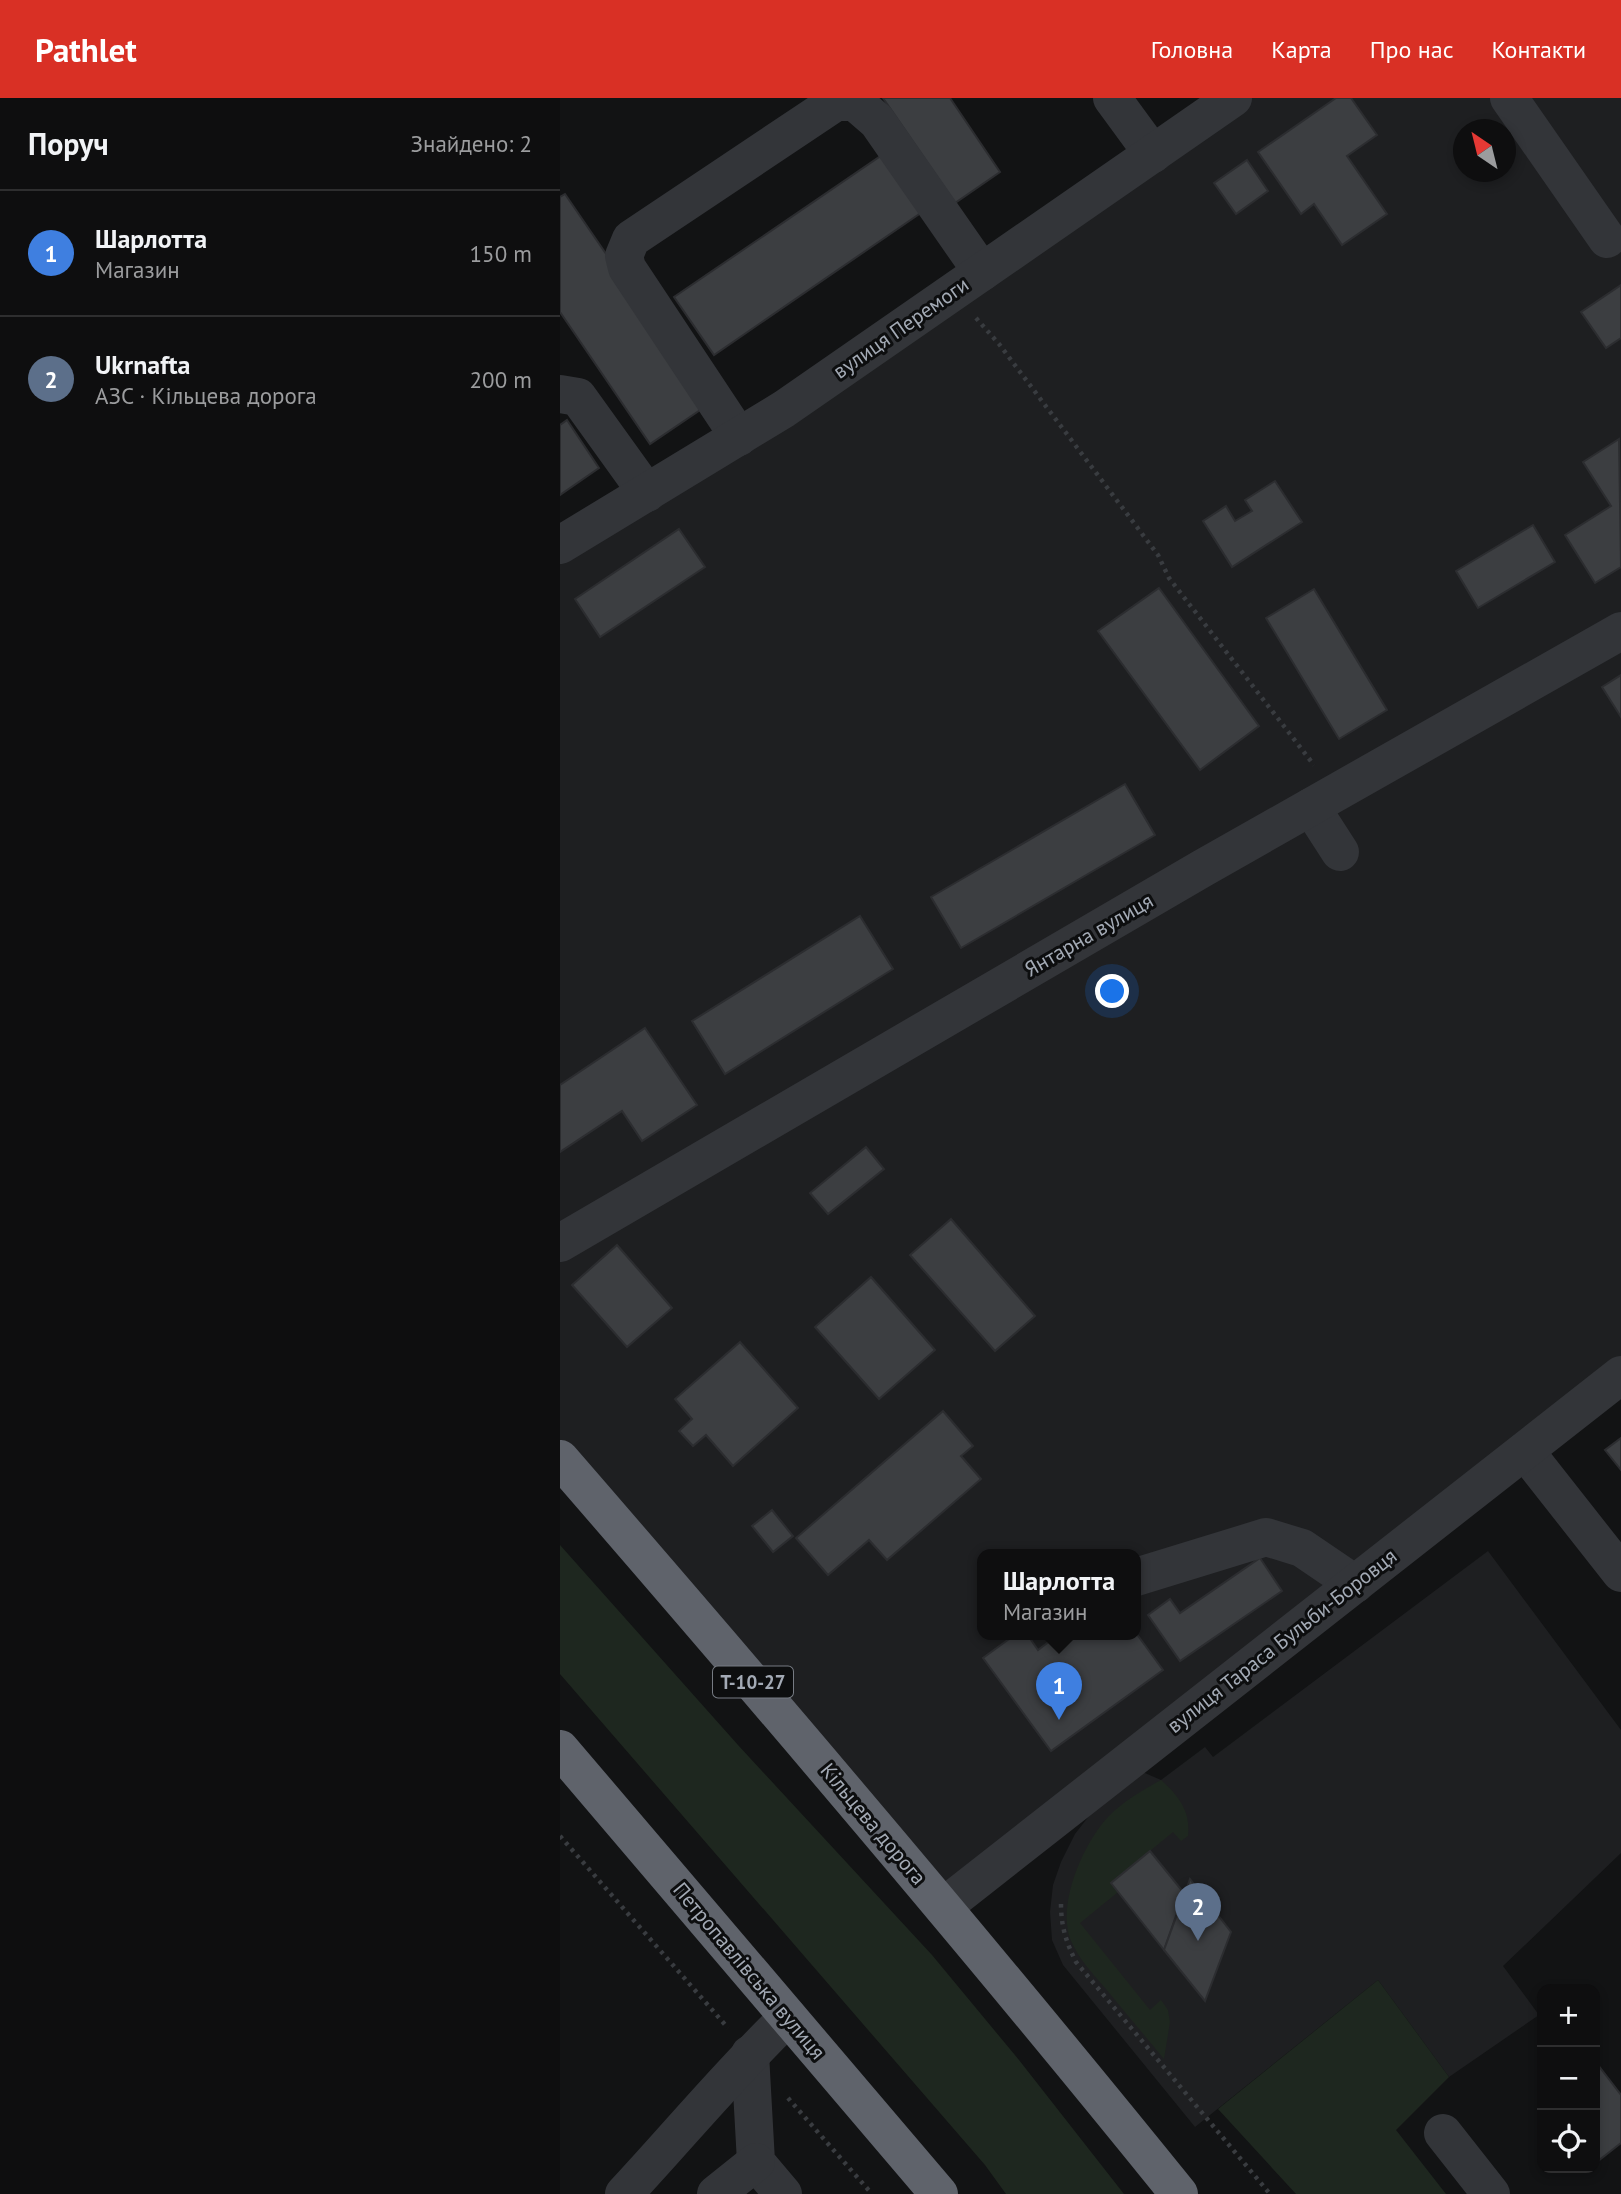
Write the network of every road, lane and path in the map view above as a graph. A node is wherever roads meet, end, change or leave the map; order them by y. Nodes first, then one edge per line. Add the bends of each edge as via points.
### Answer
1 (1112, 98) edge
2 (1233, 98) edge
3 (1508, 98) edge
4 (1153, 154) junction
5 (1607, 239) dead end
6 (968, 282) junction
7 (560, 394) edge
8 (739, 437) junction
9 (647, 493) junction
10 (560, 545) edge
11 (1621, 631) edge
12 (1324, 799) junction
13 (1340, 852) dead end
14 (560, 1243) edge
15 (1621, 1375) edge
16 (1525, 1451) junction
17 (560, 1459) edge
18 (1621, 1573) edge
19 (1141, 1575) edge
20 (1355, 1584) junction
21 (560, 1749) edge
22 (560, 1836) edge
23 (1061, 1904) dead end
24 (943, 1907) junction
25 (788, 2017) junction
26 (750, 2054) junction
27 (785, 2094) dead end
28 (1443, 2133) dead end
29 (756, 2162) junction
30 (624, 2194) edge
31 (716, 2194) edge
32 (783, 2194) edge
33 (872, 2194) edge
34 (939, 2194) edge
35 (1179, 2194) edge
36 (1270, 2194) edge
37 (1491, 2194) edge

1 - 4 street
2 - 4 street, вулиця Перемоги
3 - 5 street
4 - 6 street, вулиця Перемоги
6 - 8 street, вулиця Перемоги
6 - 8 street via 877,121 855,102 836,102 631,239 624,256 627,268
6 - 12 path via 999,344 1158,555 1170,579 1313,764
7 - 9 street via 578,397
8 - 9 street, вулиця Перемоги
9 - 10 street, вулиця Перемоги
11 - 12 street, Янтарна вулиця
12 - 13 street
12 - 14 street, Янтарна вулиця
15 - 16 street, вулиця Тараса Бульби-Боровця
16 - 18 street
16 - 20 street, вулиця Тараса Бульби-Боровця
17 - 24 highway, Кільцева дорога / Т-10-27
19 - 20 street via 1266,1537 1302,1548
20 - 24 street, вулиця Тараса Бульби-Боровця
21 - 25 highway, Петропавлівська вулиця
22 - 26 path
23 - 36 path via 1065,1941 1076,1962
24 - 35 highway, Кільцева дорога / Т-10-27
25 - 26 street
25 - 34 highway, Петропавлівська вулиця
26 - 29 street
26 - 30 street
27 - 33 path
28 - 37 street
29 - 31 street
29 - 32 street

